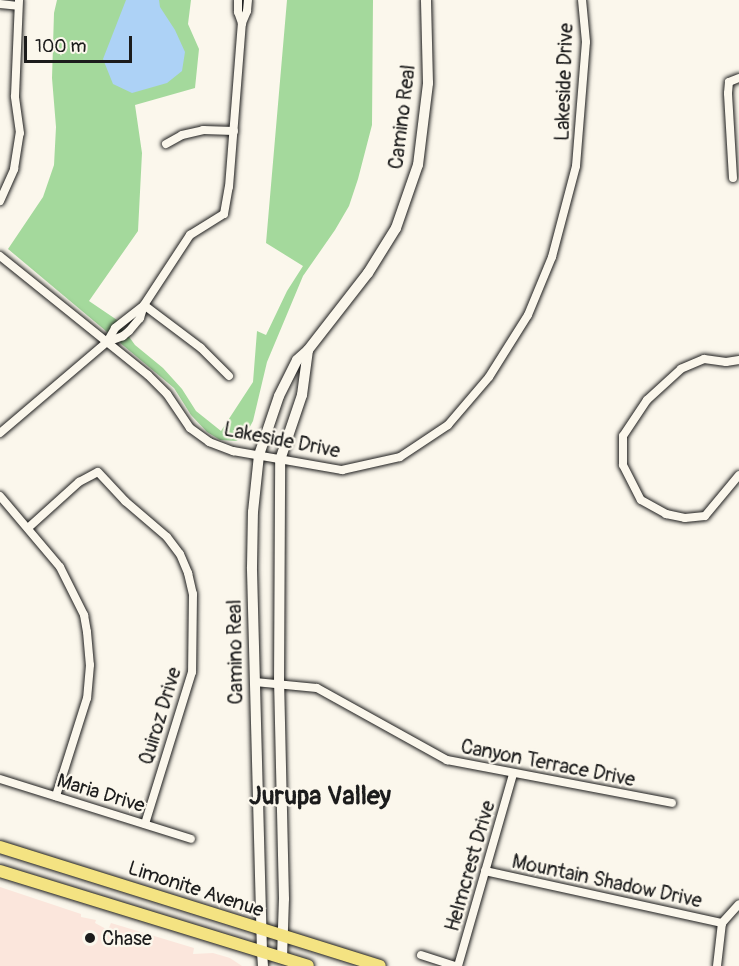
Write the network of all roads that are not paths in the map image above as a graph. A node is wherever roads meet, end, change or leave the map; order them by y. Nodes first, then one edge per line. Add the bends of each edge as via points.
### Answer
1 (238, 0) edge
2 (248, 0) edge
3 (426, 0) edge
4 (582, 0) edge
5 (19, 3) edge
6 (0, 4) edge
7 (242, 23) junction
8 (739, 78) edge
9 (234, 131) junction
10 (166, 144) dead end
11 (733, 178) dead end
12 (3, 189) edge
13 (0, 201) edge
14 (0, 256) edge
15 (144, 305) junction
16 (127, 318) junction
17 (135, 324) junction
18 (107, 342) junction
19 (308, 350) junction
20 (739, 360) edge
21 (229, 376) dead end
22 (0, 433) edge
23 (259, 455) junction
24 (280, 460) junction
25 (739, 475) edge
26 (0, 496) edge
27 (28, 528) junction
28 (255, 682) junction
29 (279, 684) junction
30 (513, 774) junction
31 (0, 779) edge
32 (56, 796) junction
33 (672, 803) dead end
34 (145, 824) junction
35 (191, 839) dead end
36 (0, 847) edge
37 (0, 871) edge
38 (485, 871) junction
39 (739, 904) edge
40 (722, 923) junction
41 (262, 930) junction
42 (282, 936) junction
43 (262, 952) junction
44 (421, 955) dead end
45 (281, 962) edge
46 (263, 966) edge
47 (308, 966) edge
48 (380, 966) edge
49 (456, 966) edge
50 (717, 966) edge

1 - 7 street via 237,12
2 - 7 street
3 - 19 main road, Camino Real via 428,83 418,165 411,186 396,228 374,264
4 - 24 street, Lakeside Drive via 586,42 576,166 552,257 528,315 489,377 448,425 400,457 342,470
5 - 6 street
5 - 12 street via 15,96 20,134 14,169
7 - 9 street
8 - 11 street via 729,82 728,93
9 - 10 street via 203,130
9 - 15 street via 224,214 190,235
12 - 13 street
14 - 18 street, Lakeside Drive
15 - 16 street
15 - 17 street
15 - 21 street via 201,348
16 - 17 street
16 - 18 street
17 - 18 street via 123,336
18 - 22 street
18 - 23 street, Lakeside Drive via 159,385 190,428 209,442
19 - 23 main road, Camino Real via 297,360 279,396
19 - 24 main road, Camino Real via 302,395
20 - 25 street via 704,359 681,369 647,400 623,436 623,465 641,501 666,514 685,518 705,516
23 - 24 street, Lakeside Drive
23 - 28 main road, Camino Real via 253,512
24 - 29 main road, Camino Real
26 - 27 street
27 - 32 street via 74,590 90,648 87,698
27 - 34 street, Quiroz Drive via 79,482 98,472 167,537 188,573 193,594 192,672
28 - 29 street, Canyon Terrace Drive
28 - 41 main road, Camino Real
29 - 30 street, Canyon Terrace Drive via 317,688 447,760
29 - 42 main road, Camino Real
30 - 33 street, Canyon Terrace Drive
30 - 38 street, Helmcrest Drive
31 - 32 street, Maria Drive
32 - 34 street, Maria Drive
34 - 35 street, Maria Drive
36 - 41 main road, Limonite Avenue
37 - 43 main road, Limonite Avenue
38 - 40 street, Mountain Shadow Drive
38 - 49 street, Helmcrest Drive
39 - 40 street
40 - 50 street
41 - 42 main road, Limonite Avenue
41 - 43 main road, Camino Real
42 - 45 main road, Camino Real
42 - 48 main road, Limonite Avenue
43 - 45 main road, Limonite Avenue
43 - 46 main road, Camino Real
44 - 49 street
45 - 47 main road, Limonite Avenue

